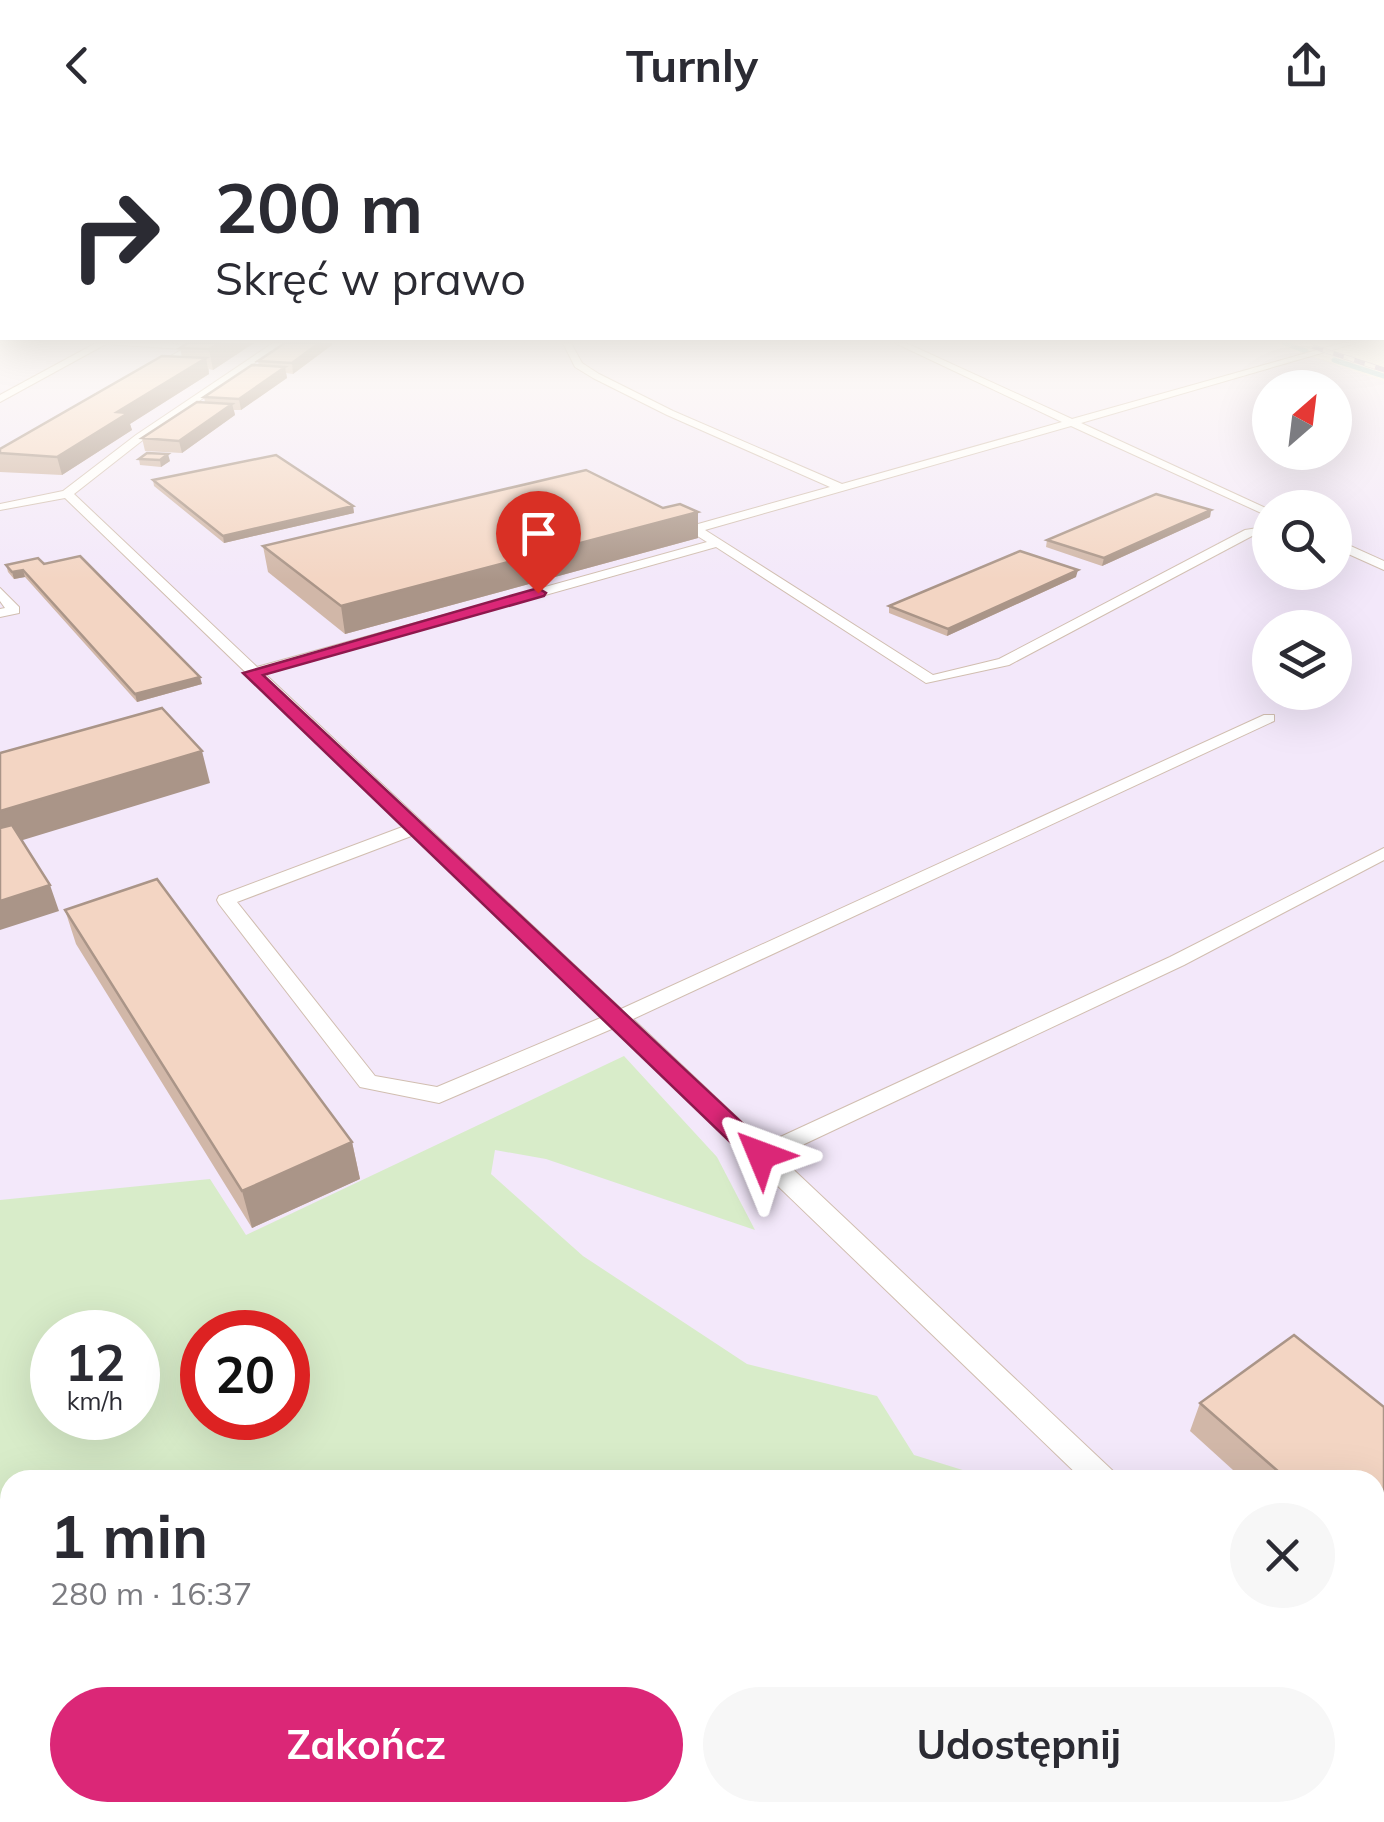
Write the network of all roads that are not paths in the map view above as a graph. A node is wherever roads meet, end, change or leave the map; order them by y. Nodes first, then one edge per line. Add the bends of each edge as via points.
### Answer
1 (162, 422) edge
2 (692, 422) edge
3 (1076, 422) edge
4 (1072, 423) junction
5 (839, 486) junction
6 (67, 494) junction
7 (1252, 506) edge
8 (0, 507) edge
9 (1252, 533) edge
10 (718, 543) junction
11 (1352, 552) edge
12 (1384, 566) edge
13 (0, 592) edge
14 (0, 613) edge
15 (251, 673) junction
16 (1269, 718) dead end
17 (416, 828) junction
18 (1384, 853) edge
19 (615, 1017) junction
20 (761, 1155) junction
21 (1092, 1470) edge

1 - 6 lane
2 - 5 lane
3 - 4 lane
4 - 5 lane
4 - 7 lane
5 - 10 lane via 694,529
6 - 8 lane
6 - 15 lane
9 - 10 lane via 1004,662 931,680
10 - 15 lane
11 - 12 lane
13 - 14 lane via 14,610
15 - 17 lane
16 - 19 lane
17 - 19 lane
17 - 19 lane via 226,900 368,1082 438,1095
18 - 20 lane via 1177,961
19 - 20 lane
20 - 21 lane

